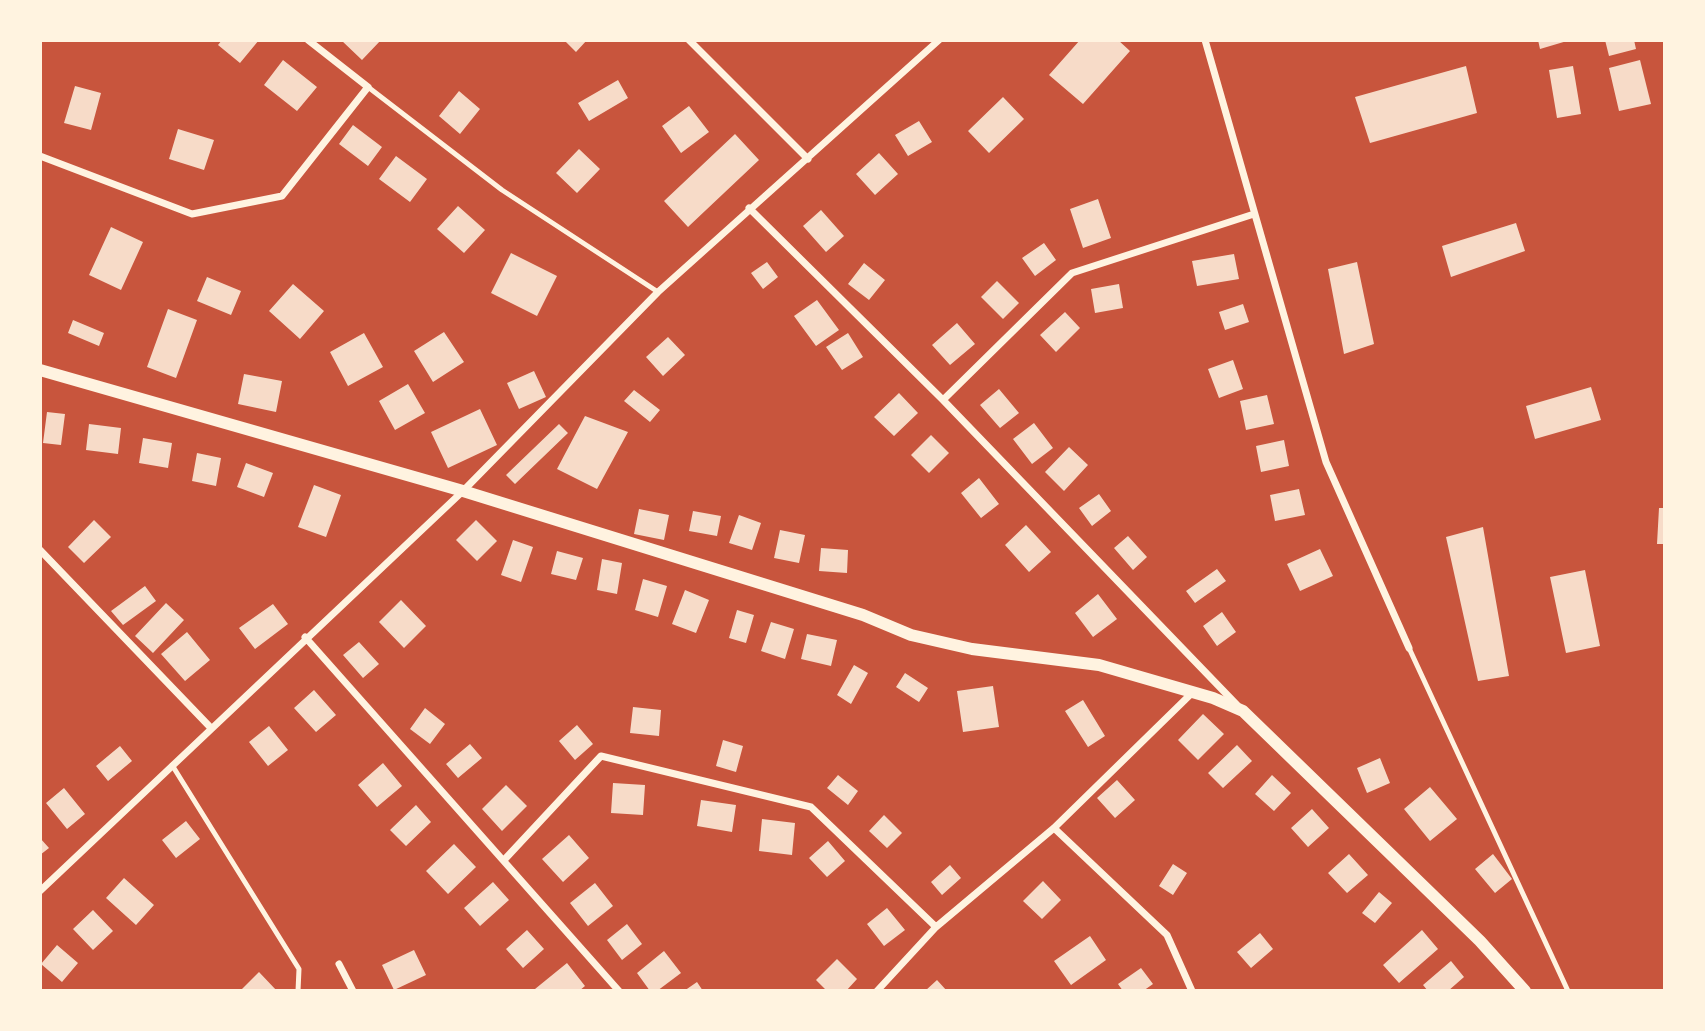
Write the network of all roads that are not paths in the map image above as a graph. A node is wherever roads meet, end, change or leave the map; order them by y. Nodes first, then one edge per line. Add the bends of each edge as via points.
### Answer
1 (308, 40) edge
2 (689, 40) edge
3 (939, 40) edge
4 (1205, 40) edge
5 (368, 87) junction
6 (40, 156) edge
7 (808, 159) junction
8 (749, 208) junction
9 (1254, 214) junction
10 (658, 292) junction
11 (40, 370) edge
12 (943, 400) junction
13 (463, 491) junction
14 (40, 550) edge
15 (305, 637) junction
16 (1409, 648) joint
17 (1195, 690) junction
18 (1243, 710) junction
19 (211, 728) junction
20 (172, 765) junction
21 (1054, 828) junction
22 (505, 859) junction
23 (40, 891) edge
24 (936, 927) junction
25 (339, 964) dead end
26 (298, 991) edge
27 (353, 991) edge
28 (619, 991) edge
29 (877, 991) edge
30 (1192, 991) edge
31 (1525, 991) edge
32 (1568, 991) edge

1 - 5 street
2 - 7 street
3 - 7 street
4 - 9 street
5 - 6 street via 282,196 192,214
5 - 10 lane via 502,190
7 - 8 street
8 - 10 street
8 - 12 street
9 - 12 street via 1072,273
9 - 16 street via 1326,462
10 - 13 street
11 - 13 street
12 - 18 street
13 - 15 street
13 - 17 street via 863,615 911,635 972,649 1099,664
14 - 19 street
15 - 19 street
15 - 22 street
16 - 32 lane
17 - 18 street
17 - 21 street
18 - 31 street via 1480,941
19 - 20 street
20 - 23 street
20 - 26 lane via 299,969
21 - 24 street
21 - 30 street via 1167,935
22 - 24 street via 601,756 811,807
22 - 28 street
24 - 29 street
25 - 27 street

